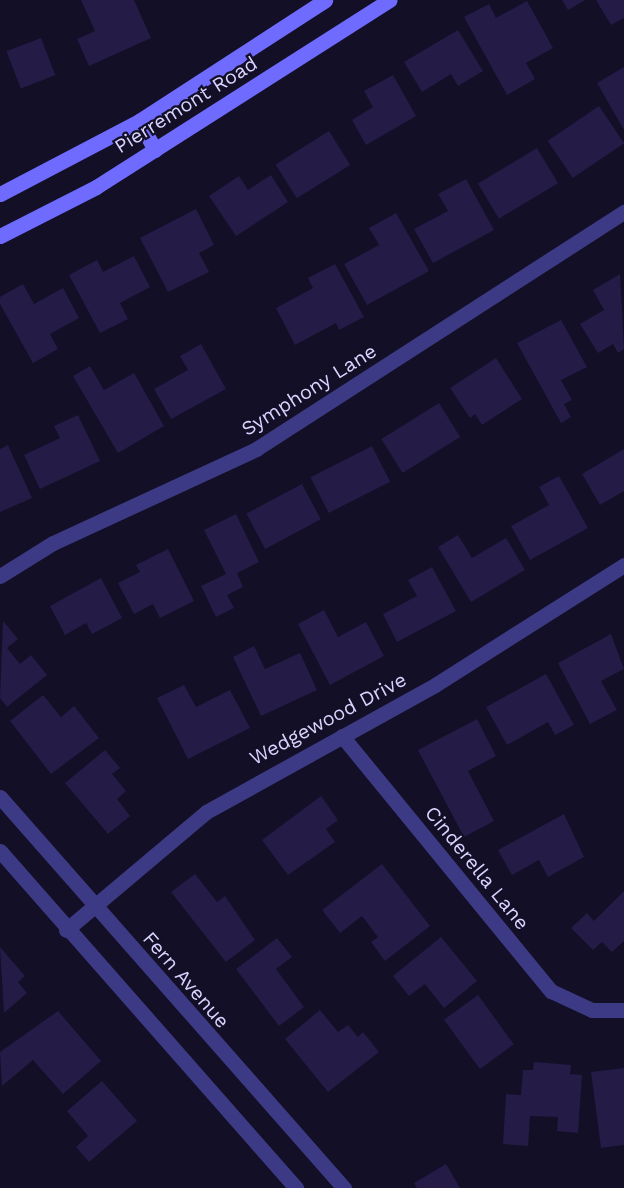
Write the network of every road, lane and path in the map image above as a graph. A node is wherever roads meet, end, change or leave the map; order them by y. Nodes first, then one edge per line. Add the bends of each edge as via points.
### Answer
1 (325, 0) edge
2 (389, 0) edge
3 (140, 121) junction
4 (155, 150) junction
5 (0, 194) edge
6 (624, 212) edge
7 (0, 236) edge
8 (624, 565) edge
9 (0, 576) edge
10 (342, 736) junction
11 (0, 797) edge
12 (0, 851) edge
13 (93, 904) junction
14 (66, 930) junction
15 (624, 1010) edge
16 (296, 1188) edge
17 (344, 1188) edge

1 - 3 main road, Pierremont Road
2 - 4 main road, Pierremont Road
3 - 4 main road
3 - 5 main road, Pierremont Road
4 - 7 main road, Pierremont Road
6 - 9 street, Symphony Lane via 256,448 53,543
8 - 10 street, Wedgewood Drive via 495,649
10 - 13 street, Wedgewood Drive via 206,812
10 - 15 street, Cinderella Lane via 551,991 592,1010
11 - 13 street, Fern Avenue
12 - 14 street
13 - 14 street, Wedgewood Drive
13 - 17 street, Fern Avenue
14 - 16 street

